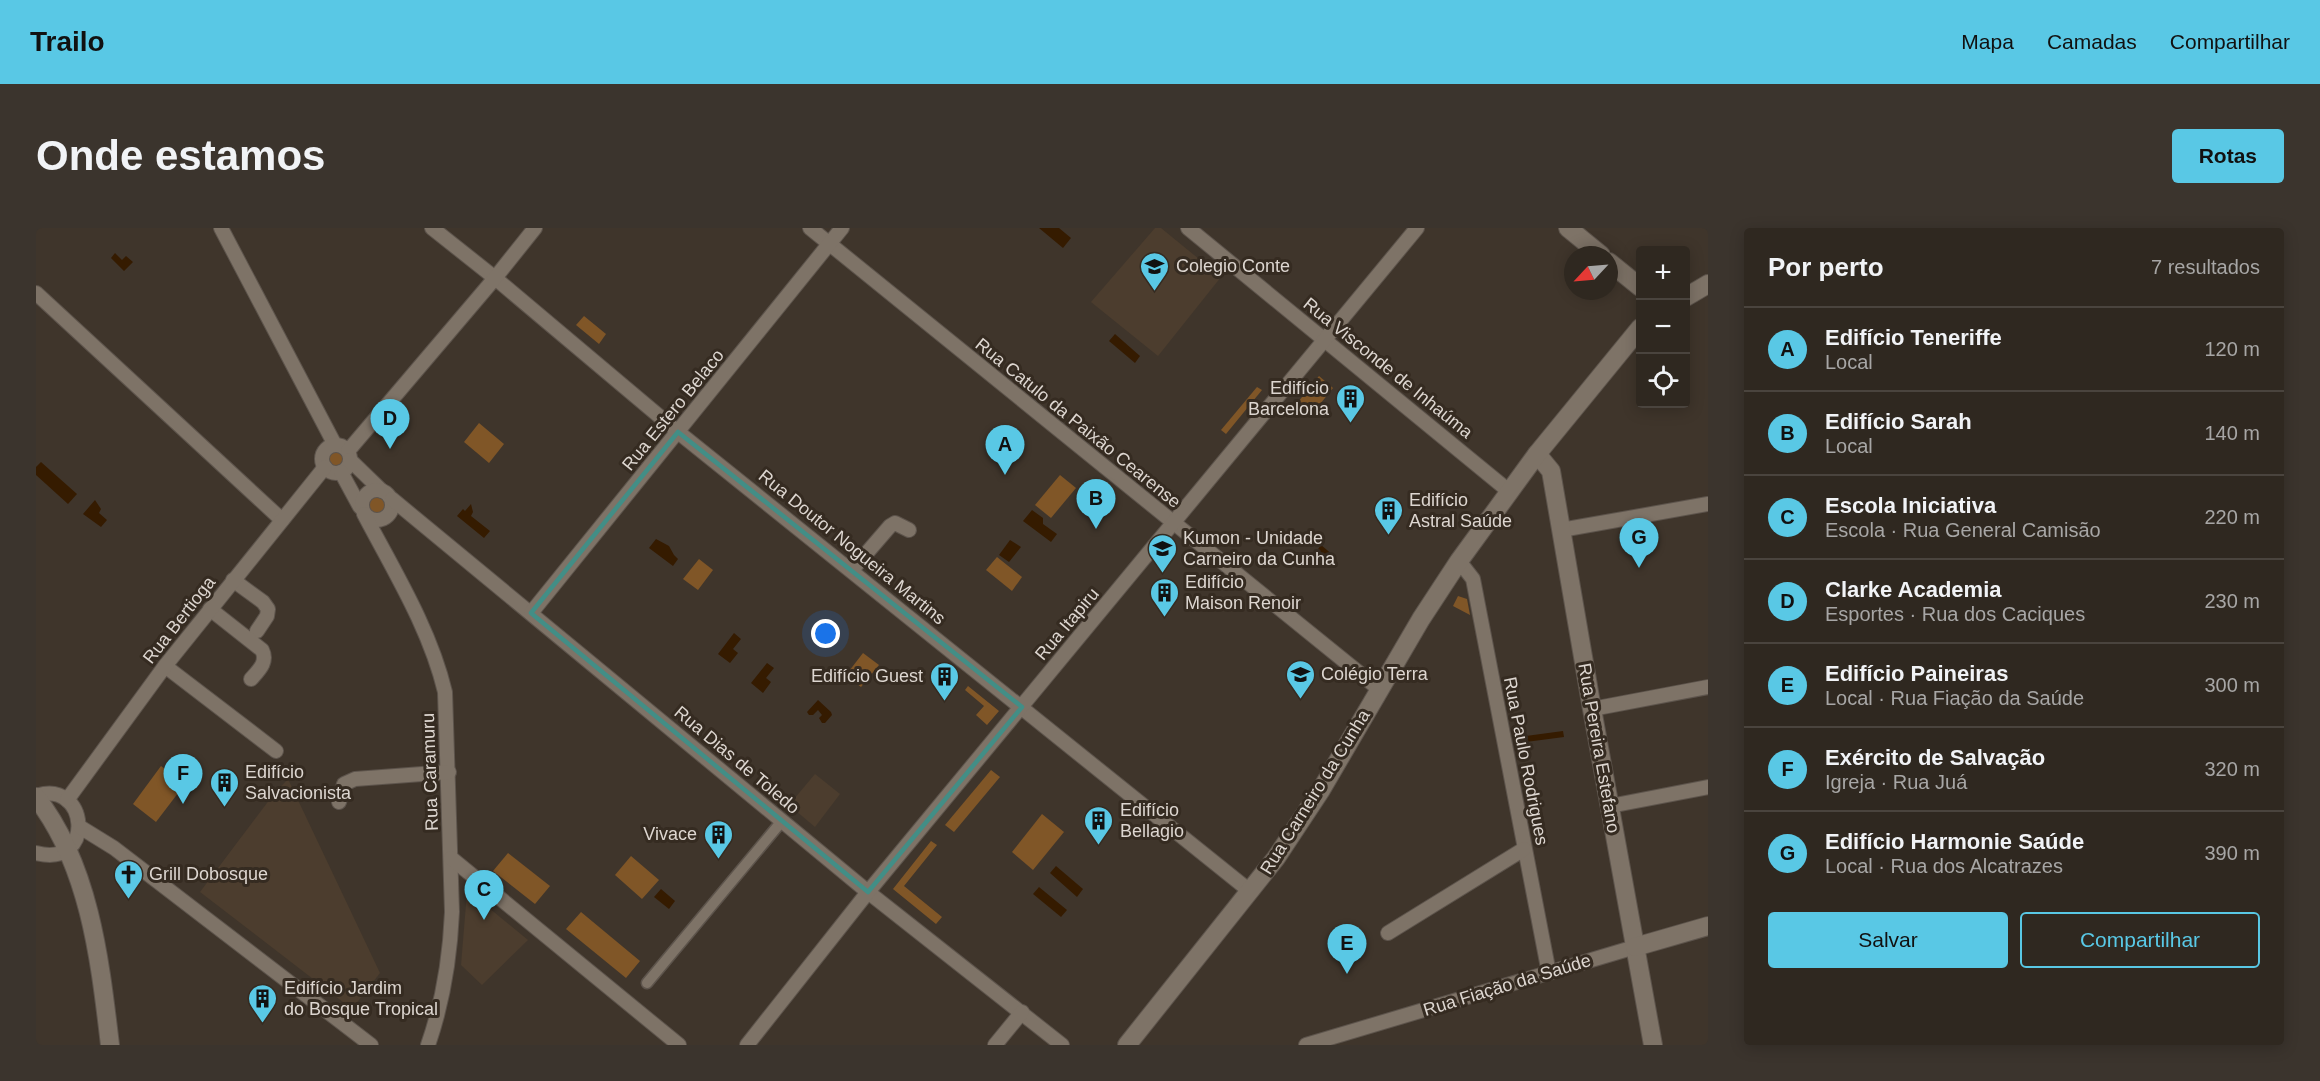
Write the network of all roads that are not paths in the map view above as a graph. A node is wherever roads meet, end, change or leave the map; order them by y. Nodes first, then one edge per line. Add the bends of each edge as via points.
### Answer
1 (221, 228) edge
2 (432, 228) edge
3 (535, 228) edge
4 (810, 228) edge
5 (842, 228) edge
6 (1188, 228) edge
7 (1417, 228) edge
8 (1568, 228) edge
9 (830, 244) junction
10 (1590, 246) edge
11 (1618, 269) edge
12 (495, 278) junction
13 (1636, 283) edge
14 (1708, 284) edge
15 (1690, 295) edge
16 (37, 296) edge
17 (1636, 334) edge
18 (1326, 340) junction
19 (678, 432) junction
20 (335, 445) junction
21 (1537, 454) junction
22 (349, 456) junction
23 (325, 467) junction
24 (341, 472) junction
25 (1510, 492) junction
26 (387, 495) junction
27 (1708, 504) edge
28 (362, 511) junction
29 (282, 520) junction
30 (1173, 524) junction
31 (909, 530) dead end
32 (1561, 530) junction
33 (1459, 561) junction
34 (852, 570) junction
35 (233, 580) junction
36 (210, 609) junction
37 (531, 613) junction
38 (257, 631) dead end
39 (165, 666) junction
40 (251, 679) dead end
41 (1708, 687) edge
42 (1379, 689) junction
43 (1022, 707) junction
44 (1592, 709) junction
45 (276, 751) dead end
46 (449, 772) junction
47 (1708, 787) edge
48 (36, 797) edge
49 (67, 800) junction
50 (339, 802) dead end
51 (1610, 806) junction
52 (782, 820) junction
53 (80, 827) junction
54 (68, 849) junction
55 (1524, 849) junction
56 (36, 853) edge
57 (451, 858) junction
58 (868, 892) junction
59 (1251, 892) junction
60 (1708, 926) edge
61 (1388, 933) dead end
62 (1635, 947) junction
63 (1549, 973) junction
64 (646, 983) dead end
65 (1022, 1012) junction
66 (110, 1045) edge
67 (371, 1045) edge
68 (428, 1045) edge
69 (680, 1045) edge
70 (747, 1045) edge
71 (995, 1045) edge
72 (1062, 1045) edge
73 (1127, 1045) edge
74 (1306, 1045) edge
75 (1653, 1045) edge

1 - 20 street
2 - 12 street, Rua Doutor Nogueira Martins
3 - 12 street
4 - 9 street, Rua Catulo da Paixão Cearense
5 - 9 street, Rua Estero Belaco
6 - 18 street, Rua Visconde de Inhaúma
7 - 18 street, Rua Itapiru
8 - 10 street
9 - 19 street, Rua Estero Belaco
9 - 30 street, Rua Catulo da Paixão Cearense
11 - 13 street
12 - 19 street, Rua Doutor Nogueira Martins
12 - 22 street
14 - 15 street
16 - 29 street
17 - 21 street, Rua Carneiro da Cunha
18 - 25 street, Rua Visconde de Inhaúma
18 - 30 street, Rua Itapiru
19 - 34 street, Rua Doutor Nogueira Martins
19 - 37 street, Rua Estero Belaco
20 - 22 street via 344,447
20 - 23 street via 325,450
21 - 25 street, Rua Carneiro da Cunha
21 - 32 street, Rua Pereira Estefano via 1551,471
22 - 24 street
22 - 26 street, Rua Dias de Toledo
23 - 24 street
23 - 29 street, Rua Bertioga
24 - 28 street, Rua Caramuru
25 - 33 street, Rua Carneiro da Cunha
26 - 28 street via 378,489 369,492 363,498
26 - 28 street via 393,507 384,519 377,521
26 - 37 street, Rua Dias de Toledo
27 - 32 street
28 - 46 street, Rua Caramuru via 413,609 441,674
29 - 35 street, Rua Bertioga
30 - 42 street, Rua Catulo da Paixão Cearense
30 - 43 street, Rua Itapiru
31 - 34 street via 895,523 890,526
32 - 44 street, Rua Pereira Estefano
33 - 42 street, Rua Carneiro da Cunha
33 - 55 street, Rua Paulo Rodrigues via 1473,579
34 - 43 street, Rua Doutor Nogueira Martins
35 - 36 street, Rua Bertioga
35 - 38 street via 268,609
36 - 39 street, Rua Bertioga
36 - 40 street via 262,650 264,662
37 - 52 street, Rua Dias de Toledo
39 - 45 street
39 - 49 street, Rua Bertioga
41 - 44 street
42 - 59 street, Rua Carneiro da Cunha via 1322,789
43 - 58 street, Rua Itapiru
43 - 59 street, Rua Doutor Nogueira Martins
44 - 51 street, Rua Pereira Estefano
46 - 50 street via 355,779 344,784
46 - 57 street, Rua Caramuru
47 - 51 street
48 - 49 street via 54,794
48 - 54 street
49 - 53 street via 76,810
51 - 62 street, Rua Pereira Estefano
52 - 58 street, Rua Dias de Toledo
52 - 64 street
53 - 54 street
53 - 67 street via 123,855
54 - 56 street via 47,855
54 - 66 street via 94,941
55 - 61 street
55 - 63 street, Rua Paulo Rodrigues
57 - 68 street, Rua Caramuru via 451,946 439,1011
57 - 69 street
58 - 65 street, Rua Dias de Toledo
58 - 70 street, Rua Itapiru
59 - 73 street, Rua Carneiro da Cunha
60 - 62 street, Rua Fiação da Saúde
62 - 63 street, Rua Fiação da Saúde
62 - 75 street, Rua Pereira Estefano
63 - 74 street, Rua Fiação da Saúde
65 - 71 street
65 - 72 street, Rua Dias de Toledo

